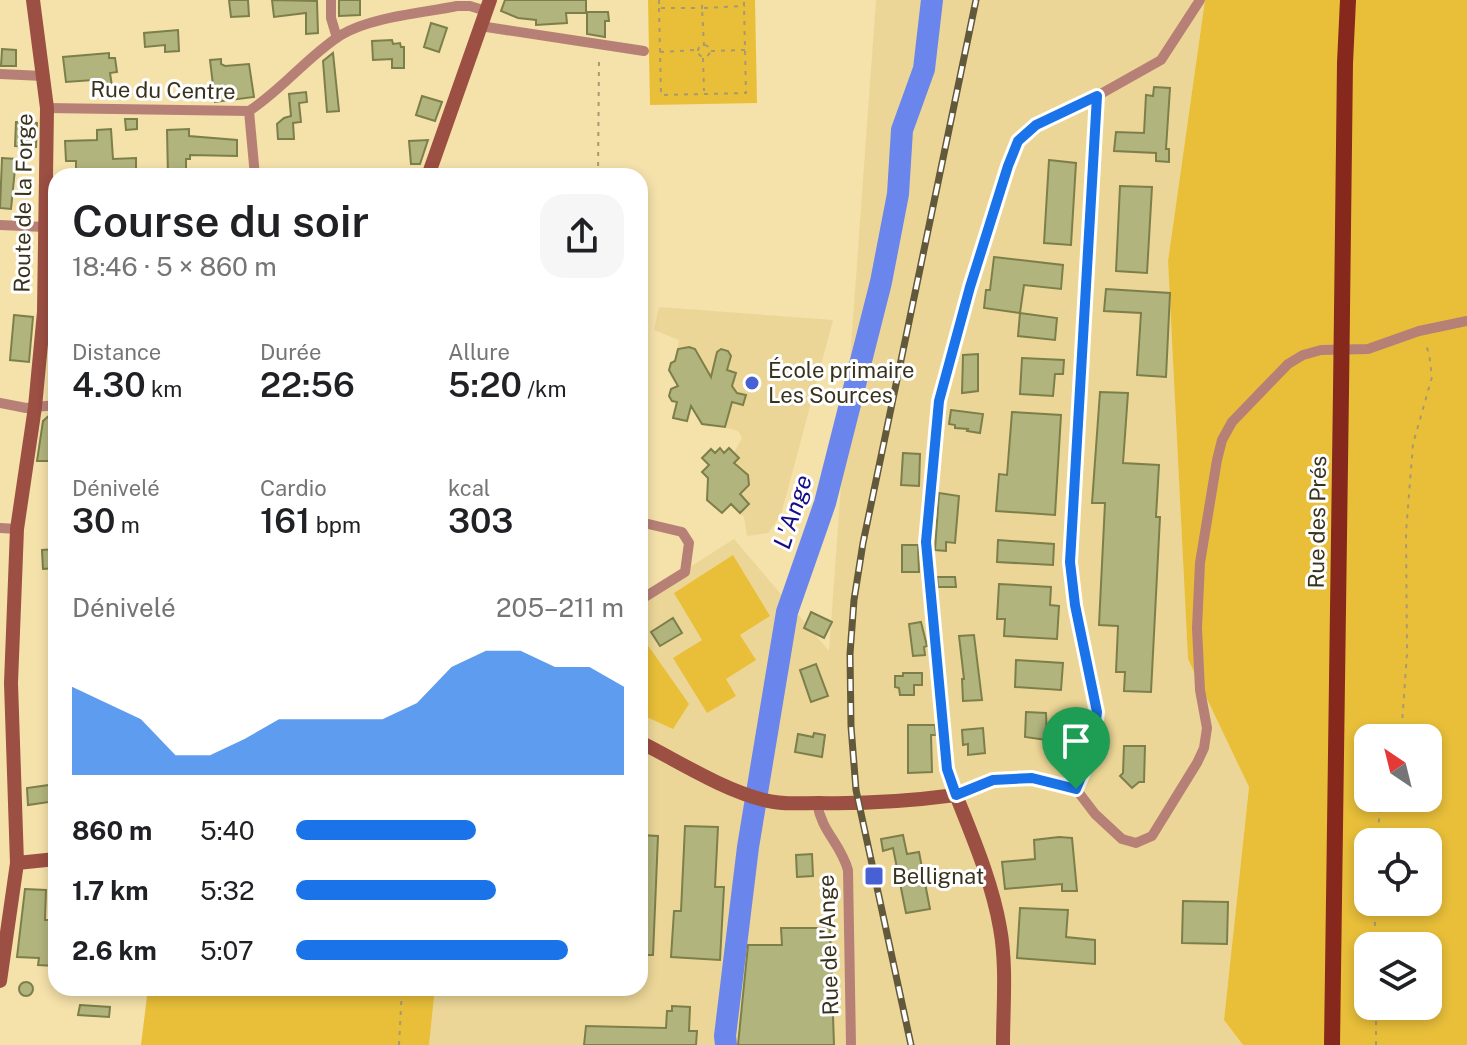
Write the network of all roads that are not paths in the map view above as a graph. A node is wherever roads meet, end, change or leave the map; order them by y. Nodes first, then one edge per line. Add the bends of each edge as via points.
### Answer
1 (33, 0) edge
2 (331, 0) edge
3 (1200, 0) edge
4 (1348, 0) edge
5 (488, 5) edge
6 (480, 26) junction
7 (337, 38) junction
8 (644, 51) dead end
9 (0, 74) edge
10 (43, 76) junction
11 (1097, 96) junction
12 (47, 108) junction
13 (249, 111) junction
14 (254, 168) edge
15 (431, 168) edge
16 (0, 225) edge
17 (45, 227) junction
18 (1467, 321) edge
19 (0, 403) edge
20 (48, 406) edge
21 (35, 407) junction
22 (648, 524) edge
23 (0, 528) edge
24 (17, 529) junction
25 (648, 595) edge
26 (6, 718) edge
27 (648, 746) edge
28 (1076, 789) junction
29 (956, 795) junction
30 (7, 799) edge
31 (817, 803) junction
32 (48, 860) edge
33 (17, 863) junction
34 (3, 941) edge
35 (0, 981) edge
36 (851, 1045) edge
37 (1003, 1045) edge
38 (1332, 1045) edge

1 - 10 main road, Route de la Forge
2 - 7 street
3 - 11 street via 1161,60
4 - 38 main road, Rue des Prés, bridge
5 - 6 main road
5 - 7 street, Rue du Centre via 366,24
6 - 8 street
6 - 15 main road
7 - 13 street, Rue du Centre
9 - 10 street
10 - 12 main road, Route de la Forge
11 - 28 street via 1070,562 1097,712 1092,751
11 - 29 street via 1036,125 1018,141 939,401 926,542 947,769
12 - 13 street, Rue du Centre
12 - 17 main road, Route de la Forge
13 - 14 street
16 - 17 street
17 - 21 main road, Route de la Forge
18 - 28 street via 1368,349 1303,355 1232,422 1217,460 1200,563 1197,628 1207,728 1204,748 1152,836 1136,843 1122,839
19 - 21 street
20 - 21 street
21 - 24 main road, Route de la Forge
22 - 25 street via 682,532 689,543 685,572
23 - 24 street
24 - 26 main road, Route de la Forge
26 - 30 main road, Route de la Forge
27 - 31 main road via 766,801
28 - 29 street via 1032,778 993,780
29 - 31 main road
29 - 37 main road via 1000,927
30 - 33 main road, Route de la Forge
31 - 36 street, Rue de l'Ange via 822,826 843,853 848,870
32 - 33 main road
33 - 34 main road, Route de la Forge
34 - 35 main road, Route de la Forge

